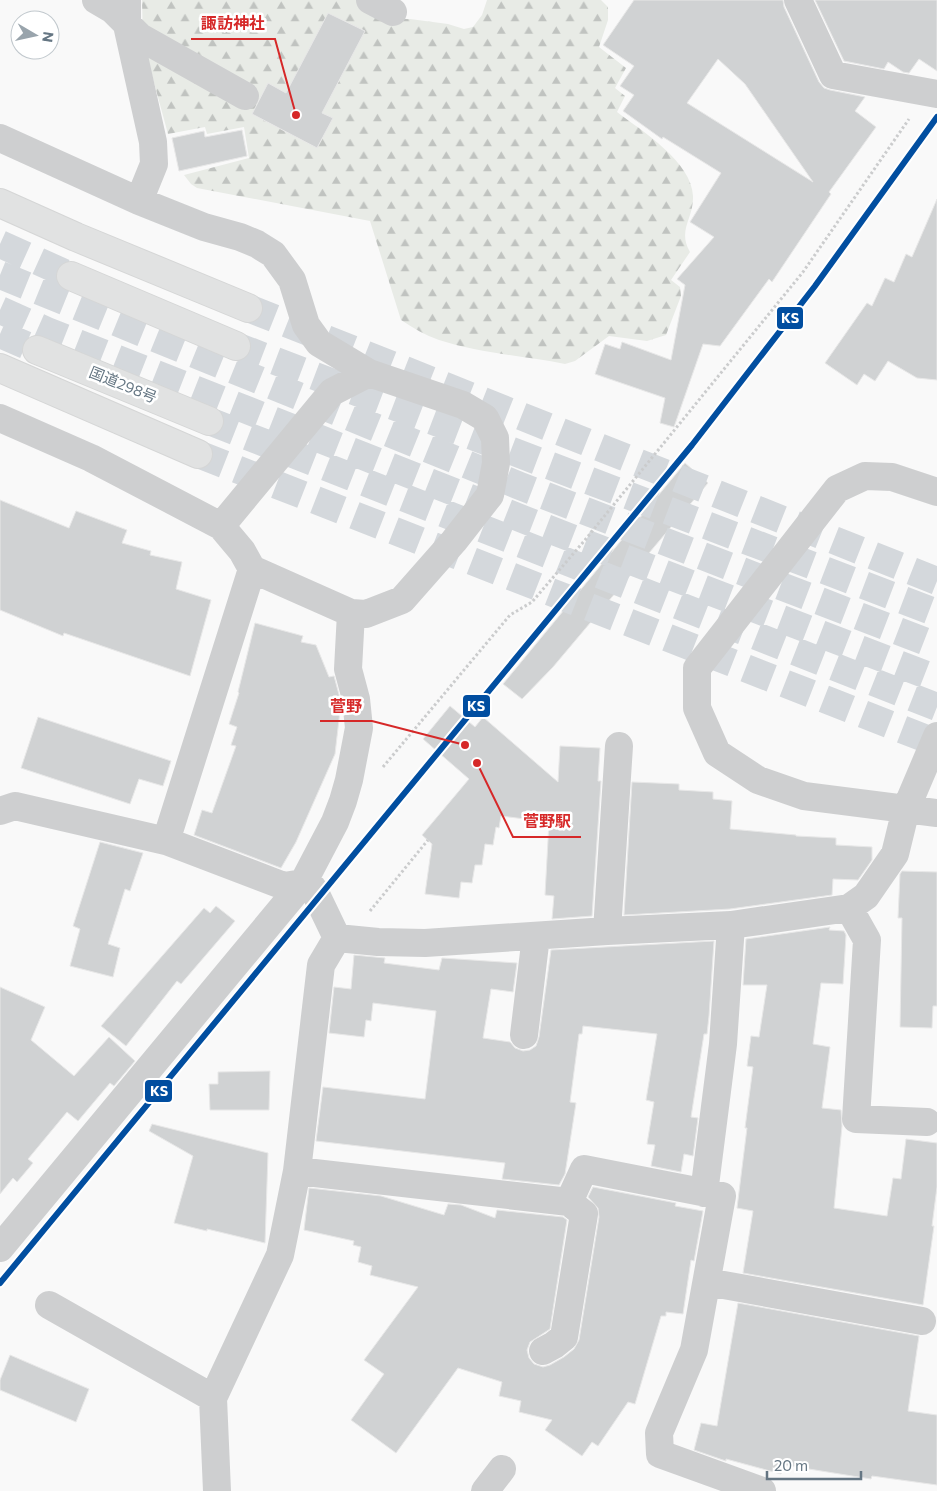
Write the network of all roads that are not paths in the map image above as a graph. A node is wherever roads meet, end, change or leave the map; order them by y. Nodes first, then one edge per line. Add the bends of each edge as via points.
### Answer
1 (96, 0) edge
2 (798, 0) edge
3 (127, 13) edge
4 (934, 88) edge
5 (245, 96) dead end
6 (0, 138) edge
7 (139, 201) junction
8 (0, 203) edge
9 (71, 276) tunnel mouth
10 (248, 308) tunnel mouth
11 (236, 346) tunnel mouth
12 (37, 350) tunnel mouth
13 (0, 368) edge
14 (370, 373) junction
15 (0, 418) edge
16 (209, 421) tunnel mouth
17 (198, 454) tunnel mouth
18 (937, 492) edge
19 (221, 526) junction
20 (252, 569) junction
21 (350, 612) junction
22 (937, 736) edge
23 (619, 746) dead end
24 (906, 809) junction
25 (0, 811) edge
26 (937, 813) edge
27 (166, 841) junction
28 (304, 883) junction
29 (849, 908) junction
30 (731, 925) junction
31 (607, 931) junction
32 (536, 936) junction
33 (342, 938) junction
34 (524, 1035) dead end
35 (926, 1122) dead end
36 (297, 1172) junction
37 (713, 1194) junction
38 (569, 1202) junction
39 (0, 1248) edge
40 (706, 1282) junction
41 (50, 1305) dead end
42 (922, 1321) dead end
43 (544, 1350) dead end
44 (214, 1398) junction
45 (502, 1469) dead end
46 (216, 1491) edge
47 (485, 1491) edge
48 (762, 1491) edge

1 - 3 street via 113,10
2 - 4 street via 833,76
3 - 5 street via 140,37
3 - 7 street via 153,142 154,164
6 - 7 street
7 - 14 street via 204,227 240,237 273,254 292,280 306,325 319,343
8 - 10 highway
9 - 11 highway
12 - 16 highway, 国道298号
13 - 17 highway
14 - 19 street via 332,392
14 - 21 street via 463,405 486,418 494,438 496,463 490,495 402,600 366,614
15 - 19 street via 91,458
18 - 24 street via 892,477 865,476 837,490 697,668 697,708 717,753 758,780 804,796
19 - 20 street
20 - 21 street
20 - 27 street
21 - 28 street via 348,669 359,728 343,801
22 - 24 street
23 - 31 street
24 - 26 street
24 - 29 street via 895,854 866,896
25 - 27 street via 15,806
27 - 28 street via 284,886
28 - 33 street via 313,888
28 - 39 street
29 - 30 street
29 - 35 street via 867,940 856,1118
30 - 31 street
30 - 37 street
31 - 32 street
32 - 33 street via 424,943
32 - 34 street
33 - 36 street via 321,965
36 - 38 street
36 - 44 street via 280,1254
37 - 38 street via 584,1169
37 - 40 street
38 - 43 street via 584,1214 564,1336
40 - 42 street
40 - 48 street via 694,1350 659,1433 660,1454
41 - 44 street
44 - 46 street
45 - 47 street

